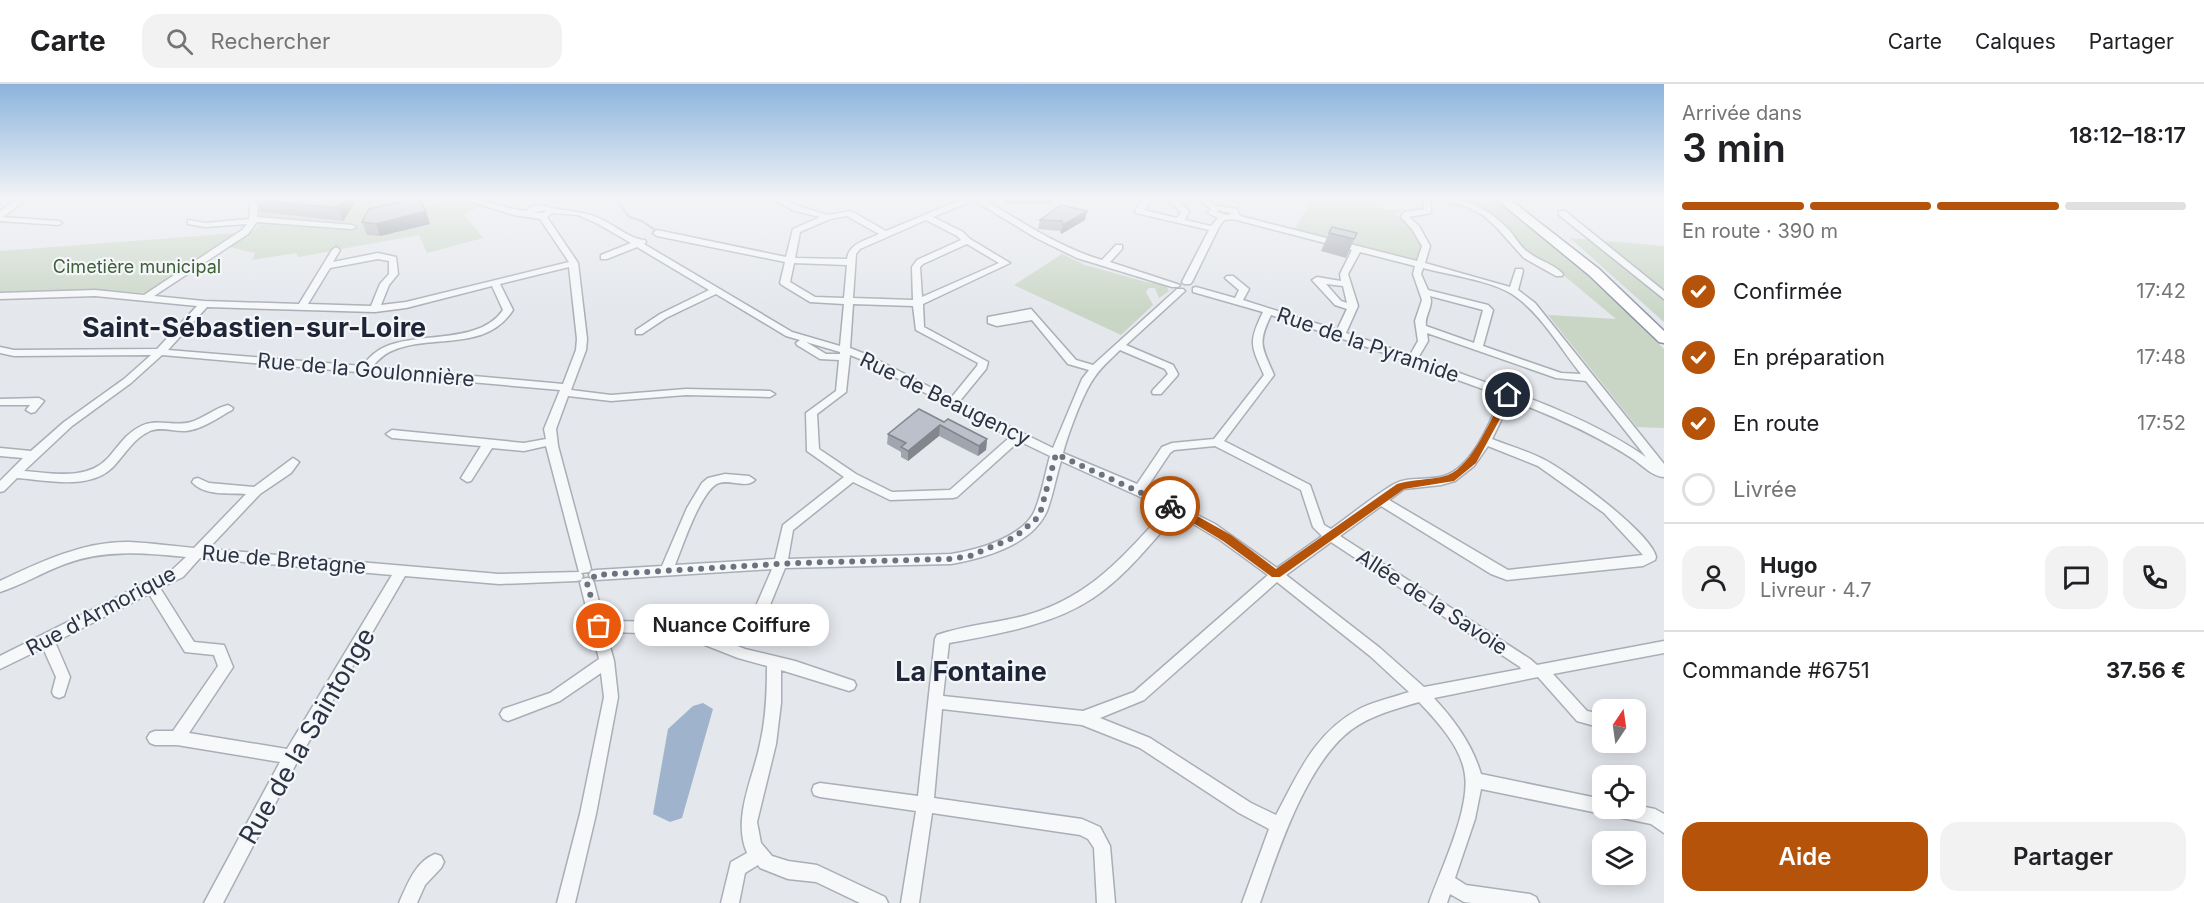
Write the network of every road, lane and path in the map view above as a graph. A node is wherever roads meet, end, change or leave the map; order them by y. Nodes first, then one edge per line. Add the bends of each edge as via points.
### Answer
1 (240, 236) edge
2 (557, 236) edge
3 (627, 236) edge
4 (672, 236) edge
5 (795, 236) edge
6 (880, 236) edge
7 (962, 236) edge
8 (1041, 236) edge
9 (1209, 236) edge
10 (1311, 236) edge
11 (1421, 236) edge
12 (1510, 236) edge
13 (1549, 236) edge
14 (1561, 236) edge
15 (1591, 236) edge
16 (967, 241) junction
17 (641, 243) junction
18 (1119, 247) dead end
19 (1357, 248) junction
20 (336, 250) dead end
21 (604, 257) dead end
22 (789, 261) junction
23 (851, 262) junction
24 (574, 263) junction
25 (1103, 264) junction
26 (1420, 265) junction
27 (327, 266) junction
28 (1519, 272) dead end
29 (1559, 274) dead end
30 (1230, 278) dead end
31 (1187, 282) junction
32 (495, 283) junction
33 (1347, 284) junction
34 (1178, 288) junction
35 (1196, 290) junction
36 (715, 291) junction
37 (1514, 291) junction
38 (1426, 292) junction
39 (0, 296) edge
40 (1664, 296) edge
41 (147, 297) junction
42 (848, 301) junction
43 (1238, 302) junction
44 (917, 303) junction
45 (204, 304) junction
46 (302, 307) junction
47 (1352, 308) junction
48 (375, 309) junction
49 (1268, 311) junction
50 (1034, 317) dead end
51 (1664, 325) edge
52 (1421, 328) junction
53 (639, 332) dead end
54 (1340, 334) junction
55 (1664, 339) edge
56 (800, 343) dead end
57 (1119, 346) junction
58 (1478, 347) junction
59 (0, 350) edge
60 (160, 352) junction
61 (844, 354) junction
62 (1412, 360) junction
63 (365, 369) junction
64 (1095, 369) junction
65 (1590, 378) junction
66 (565, 389) junction
67 (1156, 392) dead end
68 (770, 394) dead end
69 (1508, 395) junction
70 (0, 402) edge
71 (952, 402) junction
72 (228, 408) dead end
73 (31, 410) dead end
74 (392, 434) dead end
75 (1019, 435) junction
76 (1637, 437) junction
77 (1485, 440) junction
78 (551, 441) junction
79 (1218, 442) junction
80 (488, 444) junction
81 (1648, 449) junction
82 (1627, 450) junction
83 (0, 452) edge
84 (1056, 454) junction
85 (32, 455) junction
86 (293, 462) dead end
87 (14, 474) junction
88 (1664, 474) edge
89 (852, 477) junction
90 (467, 478) dead end
91 (749, 480) dead end
92 (198, 482) dead end
93 (0, 488) edge
94 (1139, 490) junction
95 (256, 491) junction
96 (1380, 500) junction
97 (1175, 508) junction
98 (1329, 535) junction
99 (198, 553) junction
100 (780, 565) junction
101 (402, 570) junction
102 (666, 571) junction
103 (1276, 574) junction
104 (586, 575) junction
105 (0, 587) edge
106 (152, 587) junction
107 (757, 620) dead end
108 (599, 626) junction
109 (47, 640) junction
110 (1664, 647) edge
111 (607, 661) junction
112 (0, 663) edge
113 (774, 663) junction
114 (1537, 670) junction
115 (849, 686) dead end
116 (59, 692) dead end
117 (1420, 694) junction
118 (937, 702) junction
119 (508, 714) dead end
120 (1083, 718) junction
121 (1592, 718) edge
122 (155, 738) dead end
123 (177, 738) junction
124 (291, 756) junction
125 (1474, 780) junction
126 (820, 790) dead end
127 (925, 803) junction
128 (1592, 805) edge
129 (1646, 815) edge
130 (1279, 825) junction
131 (1664, 825) edge
132 (759, 855) junction
133 (435, 862) dead end
134 (1445, 882) junction
135 (213, 903) edge
136 (408, 903) edge
137 (566, 903) edge
138 (729, 903) edge
139 (879, 903) edge
140 (910, 903) edge
141 (1106, 903) edge
142 (1251, 903) edge
143 (1438, 903) edge
144 (1530, 903) edge

1 - 41 street
2 - 24 street
3 - 17 street
4 - 22 street
5 - 22 street
6 - 23 street via 857,247
7 - 16 street
8 - 25 street
9 - 31 street
10 - 19 street
11 - 26 street via 1426,246
12 - 29 street via 1523,253
13 - 55 highway via 1594,272
14 - 51 highway
15 - 40 street
16 - 44 street via 917,264
16 - 44 street via 1006,263
17 - 21 street
17 - 36 street
18 - 25 street
19 - 26 street
19 - 33 street via 1344,274
20 - 27 street
22 - 23 street
22 - 42 street via 785,283 813,300
23 - 42 street, Rue de Beaugency
24 - 32 street
24 - 66 street via 582,339
25 - 34 street
26 - 37 street
26 - 38 street via 1417,274
27 - 46 street
27 - 48 street via 378,256 393,259 394,274 385,284
28 - 37 street
30 - 43 street via 1244,289
31 - 34 street
31 - 35 street via 1195,285
32 - 48 street
32 - 63 street via 508,310 506,317 496,324 444,340 390,347
33 - 47 street
33 - 47 street via 1317,280 1338,303
34 - 35 street via 1190,293
34 - 57 street, Rue de Bretagne
35 - 43 street, Rue de la Pyramide
36 - 53 street
36 - 61 street via 789,334
37 - 65 street via 1532,305
38 - 52 street
38 - 58 street via 1488,310
39 - 41 street via 95,293
41 - 45 street
42 - 44 street
42 - 61 street, Rue de Beaugency
43 - 49 street, Rue de la Pyramide
44 - 71 street via 919,328 923,332 983,362
45 - 46 street
45 - 60 street
46 - 48 street
47 - 54 street
49 - 54 street, Rue de la Pyramide
49 - 79 street via 1255,343 1269,375
50 - 64 street via 1072,362
52 - 58 street
52 - 62 street via 1423,342
54 - 62 street, Rue de la Pyramide
56 - 61 street via 824,357
57 - 64 street, Rue de Bretagne
57 - 67 street via 1169,366 1173,374
58 - 65 street via 1560,376
59 - 60 street, Rue de la Goulonnière
60 - 63 street, Rue de la Goulonnière
60 - 85 street
61 - 71 street, Rue de Beaugency via 864,357
61 - 89 street via 841,392 811,413 813,451
62 - 69 street, Rue de la Pyramide
63 - 66 street, Rue de la Goulonnière
64 - 84 street, Rue de Bretagne
65 - 76 street
66 - 68 street, Rue de la Goulonnière via 611,399 686,392
66 - 78 street via 550,429
69 - 77 street
69 - 82 street, Rue de la Pyramide via 1584,425
70 - 73 street via 39,401
71 - 75 street, Rue de Beaugency
72 - 87 street via 199,424 148,427 93,475
74 - 80 street
75 - 84 street, Rue de Beaugency
75 - 89 street via 953,494 890,496
76 - 81 street
76 - 82 street
77 - 96 street via 1473,460 1450,478 1400,486
77 - 96 street via 1542,463 1608,510 1649,551 1650,557 1643,561 1507,575
78 - 80 street via 524,447
78 - 104 street
79 - 94 street via 1166,450
79 - 98 street via 1306,488 1319,527
80 - 90 street
81 - 82 street
81 - 88 street
82 - 88 street, Rue de la Pyramide
83 - 85 street
84 - 94 street, Rue de Beaugency
84 - 100 street, Rue de Bretagne via 1036,519 1015,537 988,550 951,559
85 - 87 street
86 - 95 street, Rue d'Armorique
87 - 93 street
89 - 100 street via 787,528
91 - 102 street via 723,478 710,482 700,493
92 - 95 street via 207,487
94 - 97 street, Rue de Beaugency
95 - 99 street, Rue d'Armorique
96 - 98 street
97 - 103 street, Rue de Beaugency via 1227,538
97 - 118 street via 1120,568 1075,602 1008,626 942,639
98 - 103 street
98 - 114 street, Allée de la Savoie
99 - 101 street, Rue de Bretagne
99 - 105 street, Rue de Bretagne via 128,547 96,549 59,559
99 - 106 street, Rue d'Armorique via 178,573
100 - 102 street, Rue de Bretagne
100 - 107 street
101 - 104 street, Rue de Bretagne via 499,579
101 - 124 street, Rue de la Saintonge
102 - 104 street, Rue de Bretagne
103 - 117 street, Rue de Beaugency via 1371,648
103 - 120 street via 1139,696
104 - 108 street
106 - 109 street, Rue d'Armorique
106 - 123 street via 190,648 219,649 226,667
108 - 111 street
108 - 113 street via 678,628
109 - 112 street, Rue d'Armorique
109 - 116 street via 63,676
110 - 114 street
111 - 119 street via 555,697
111 - 137 street via 612,683 611,707
113 - 115 street
113 - 132 street via 768,744 749,822 753,848
114 - 117 street
114 - 121 street, Allée de la Savoie via 1582,716
117 - 125 street, Rue de Beaugency via 1464,748
117 - 130 street via 1368,712 1328,741
118 - 120 street
118 - 127 street
120 - 130 street via 1145,743 1245,808
122 - 123 street
123 - 124 street
124 - 135 street, Rue de la Saintonge
125 - 128 street
125 - 134 street via 1471,802
126 - 127 street
127 - 140 street
127 - 141 street via 1082,827 1094,833 1102,846
129 - 131 street
130 - 142 street
132 - 138 street via 737,868
132 - 139 street via 766,862 817,874
133 - 136 street via 419,879
134 - 143 street
134 - 144 street via 1464,893

